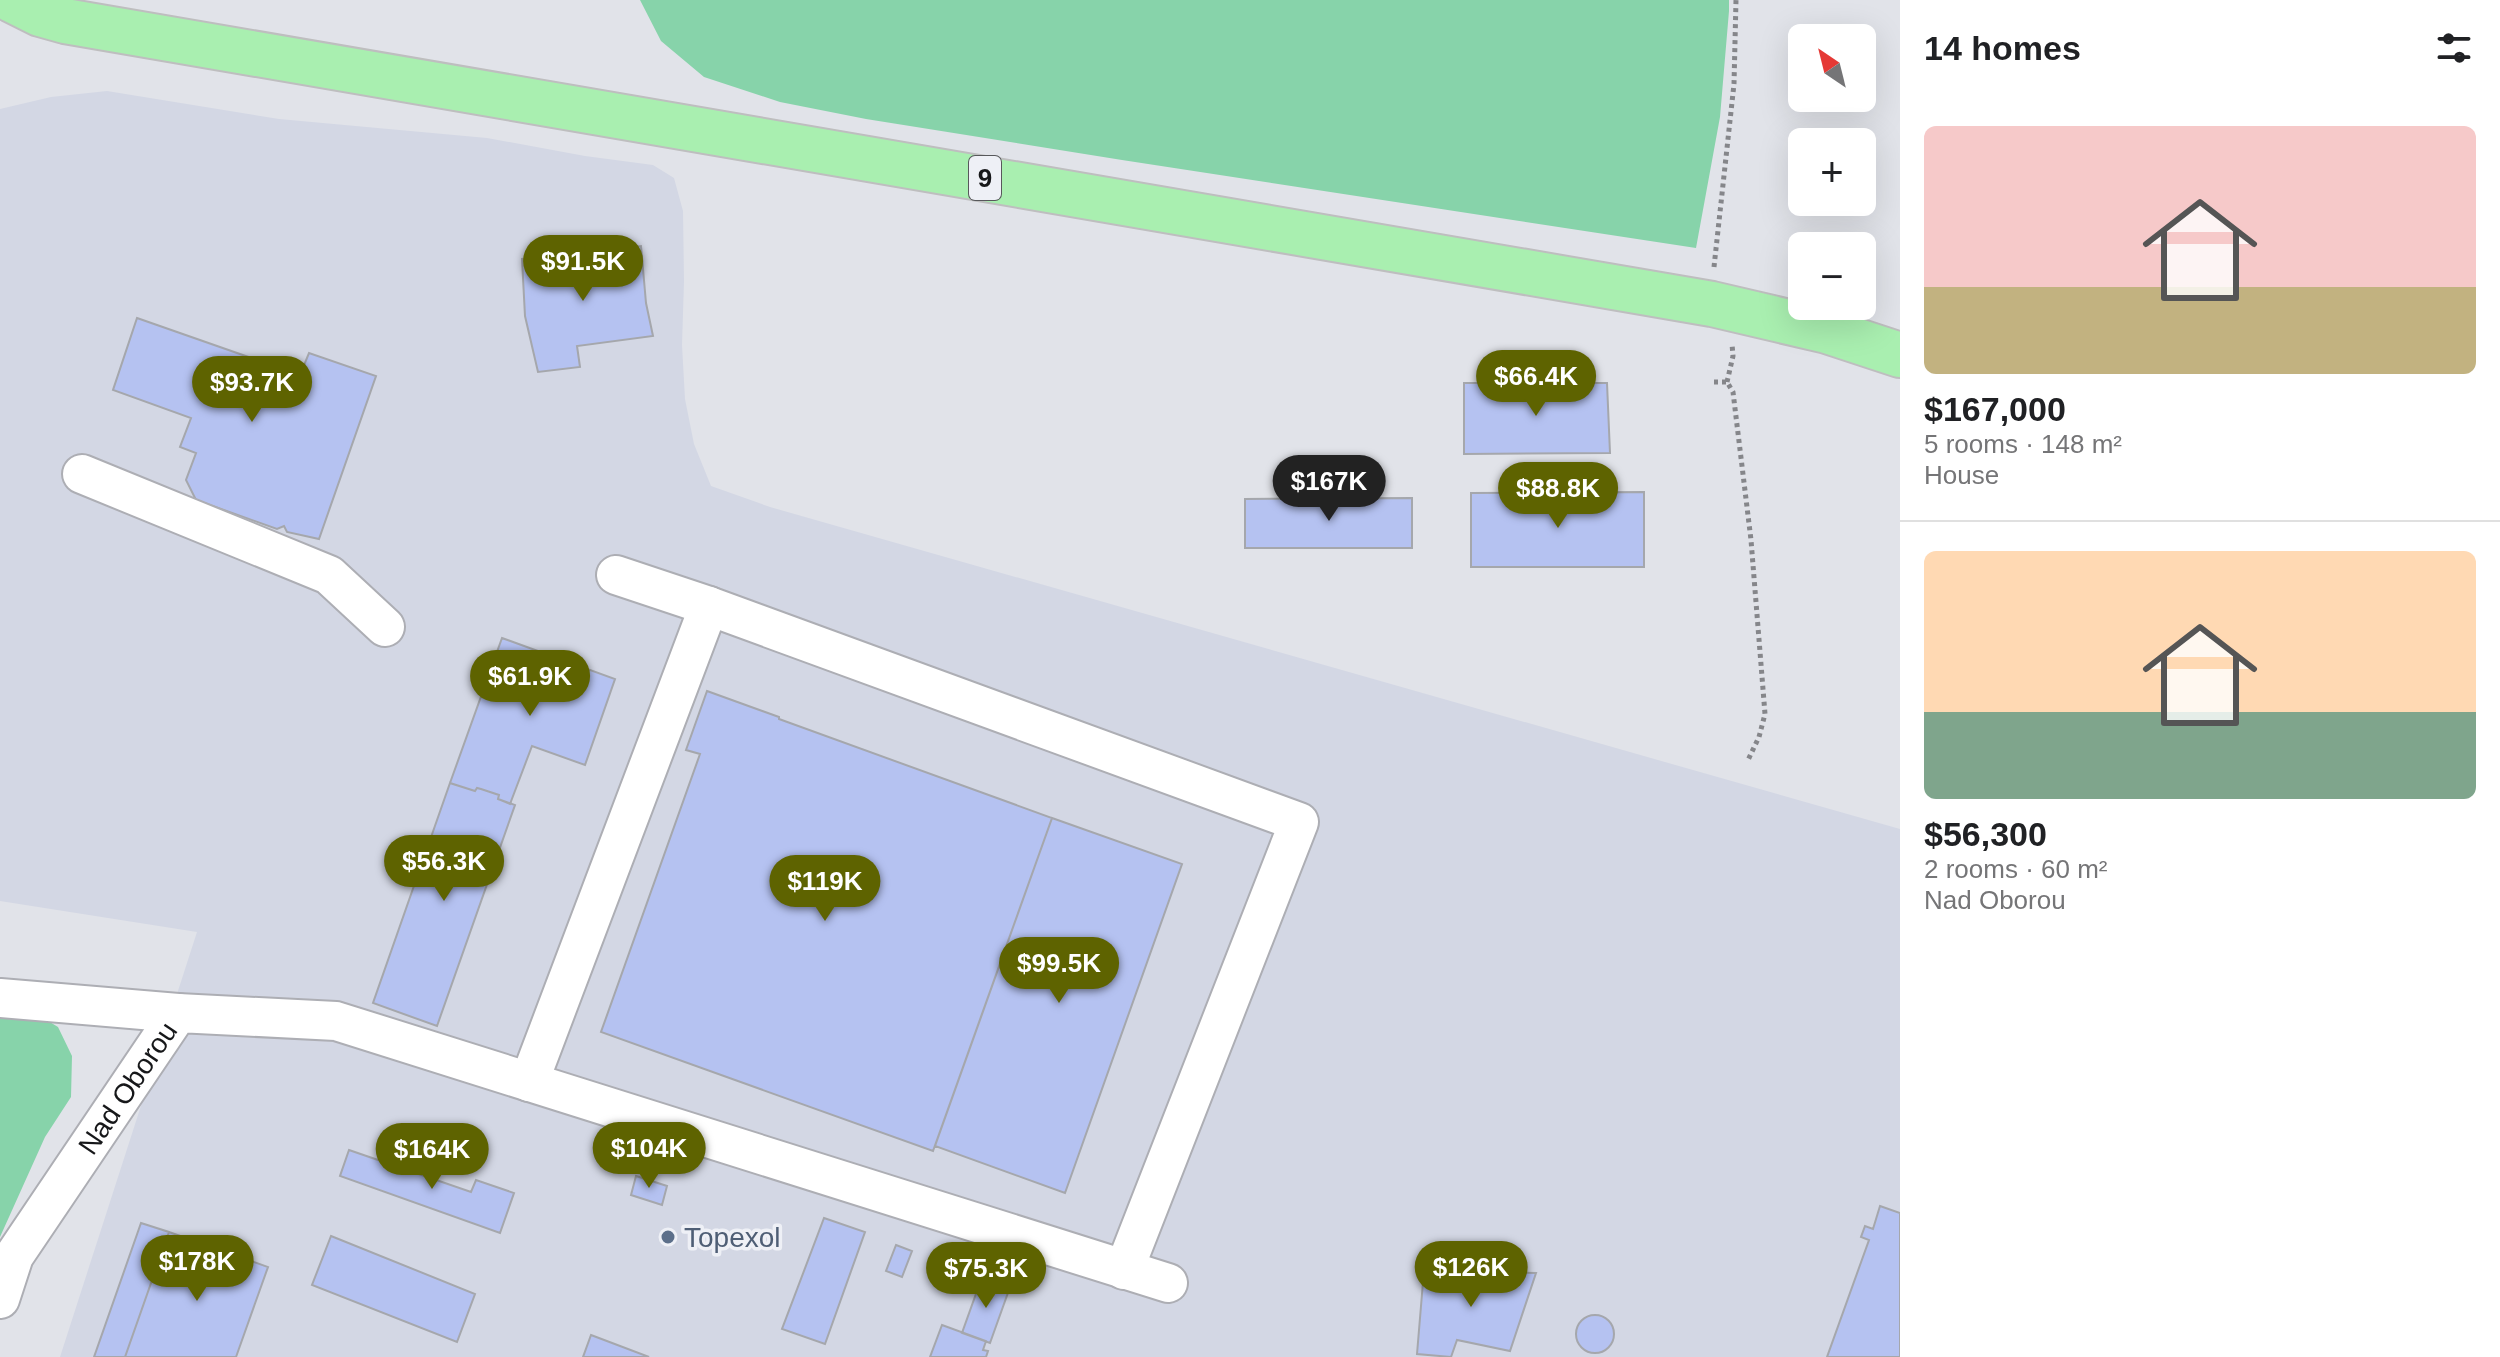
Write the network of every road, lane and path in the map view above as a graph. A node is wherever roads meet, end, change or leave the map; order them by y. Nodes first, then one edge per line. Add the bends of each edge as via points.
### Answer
1 (12, 0) edge
2 (1736, 0) edge
3 (65, 21) junction
4 (0, 29) edge
5 (1712, 304) junction
6 (1900, 355) edge
7 (1714, 382) dead end
8 (82, 474) dead end
9 (616, 575) dead end
10 (709, 606) junction
11 (385, 627) dead end
12 (1748, 760) dead end
13 (0, 998) edge
14 (178, 1013) junction
15 (529, 1082) junction
16 (1124, 1270) junction
17 (1168, 1283) dead end
18 (0, 1299) edge

1 - 3 main road, 9
2 - 5 path via 1734,84
3 - 4 main road, 9
3 - 5 main road, 9
5 - 6 main road, 9 via 1814,327
7 - 12 path via 1727,382 1733,392 1751,540 1765,714
8 - 11 street via 329,575
9 - 10 street
10 - 15 street
10 - 16 street via 1299,822
13 - 14 street
14 - 15 street, Nad Oborou via 336,1021
14 - 18 street, Nad Oborou via 14,1256
15 - 16 street, Nad Oborou
16 - 17 street, Nad Oborou

